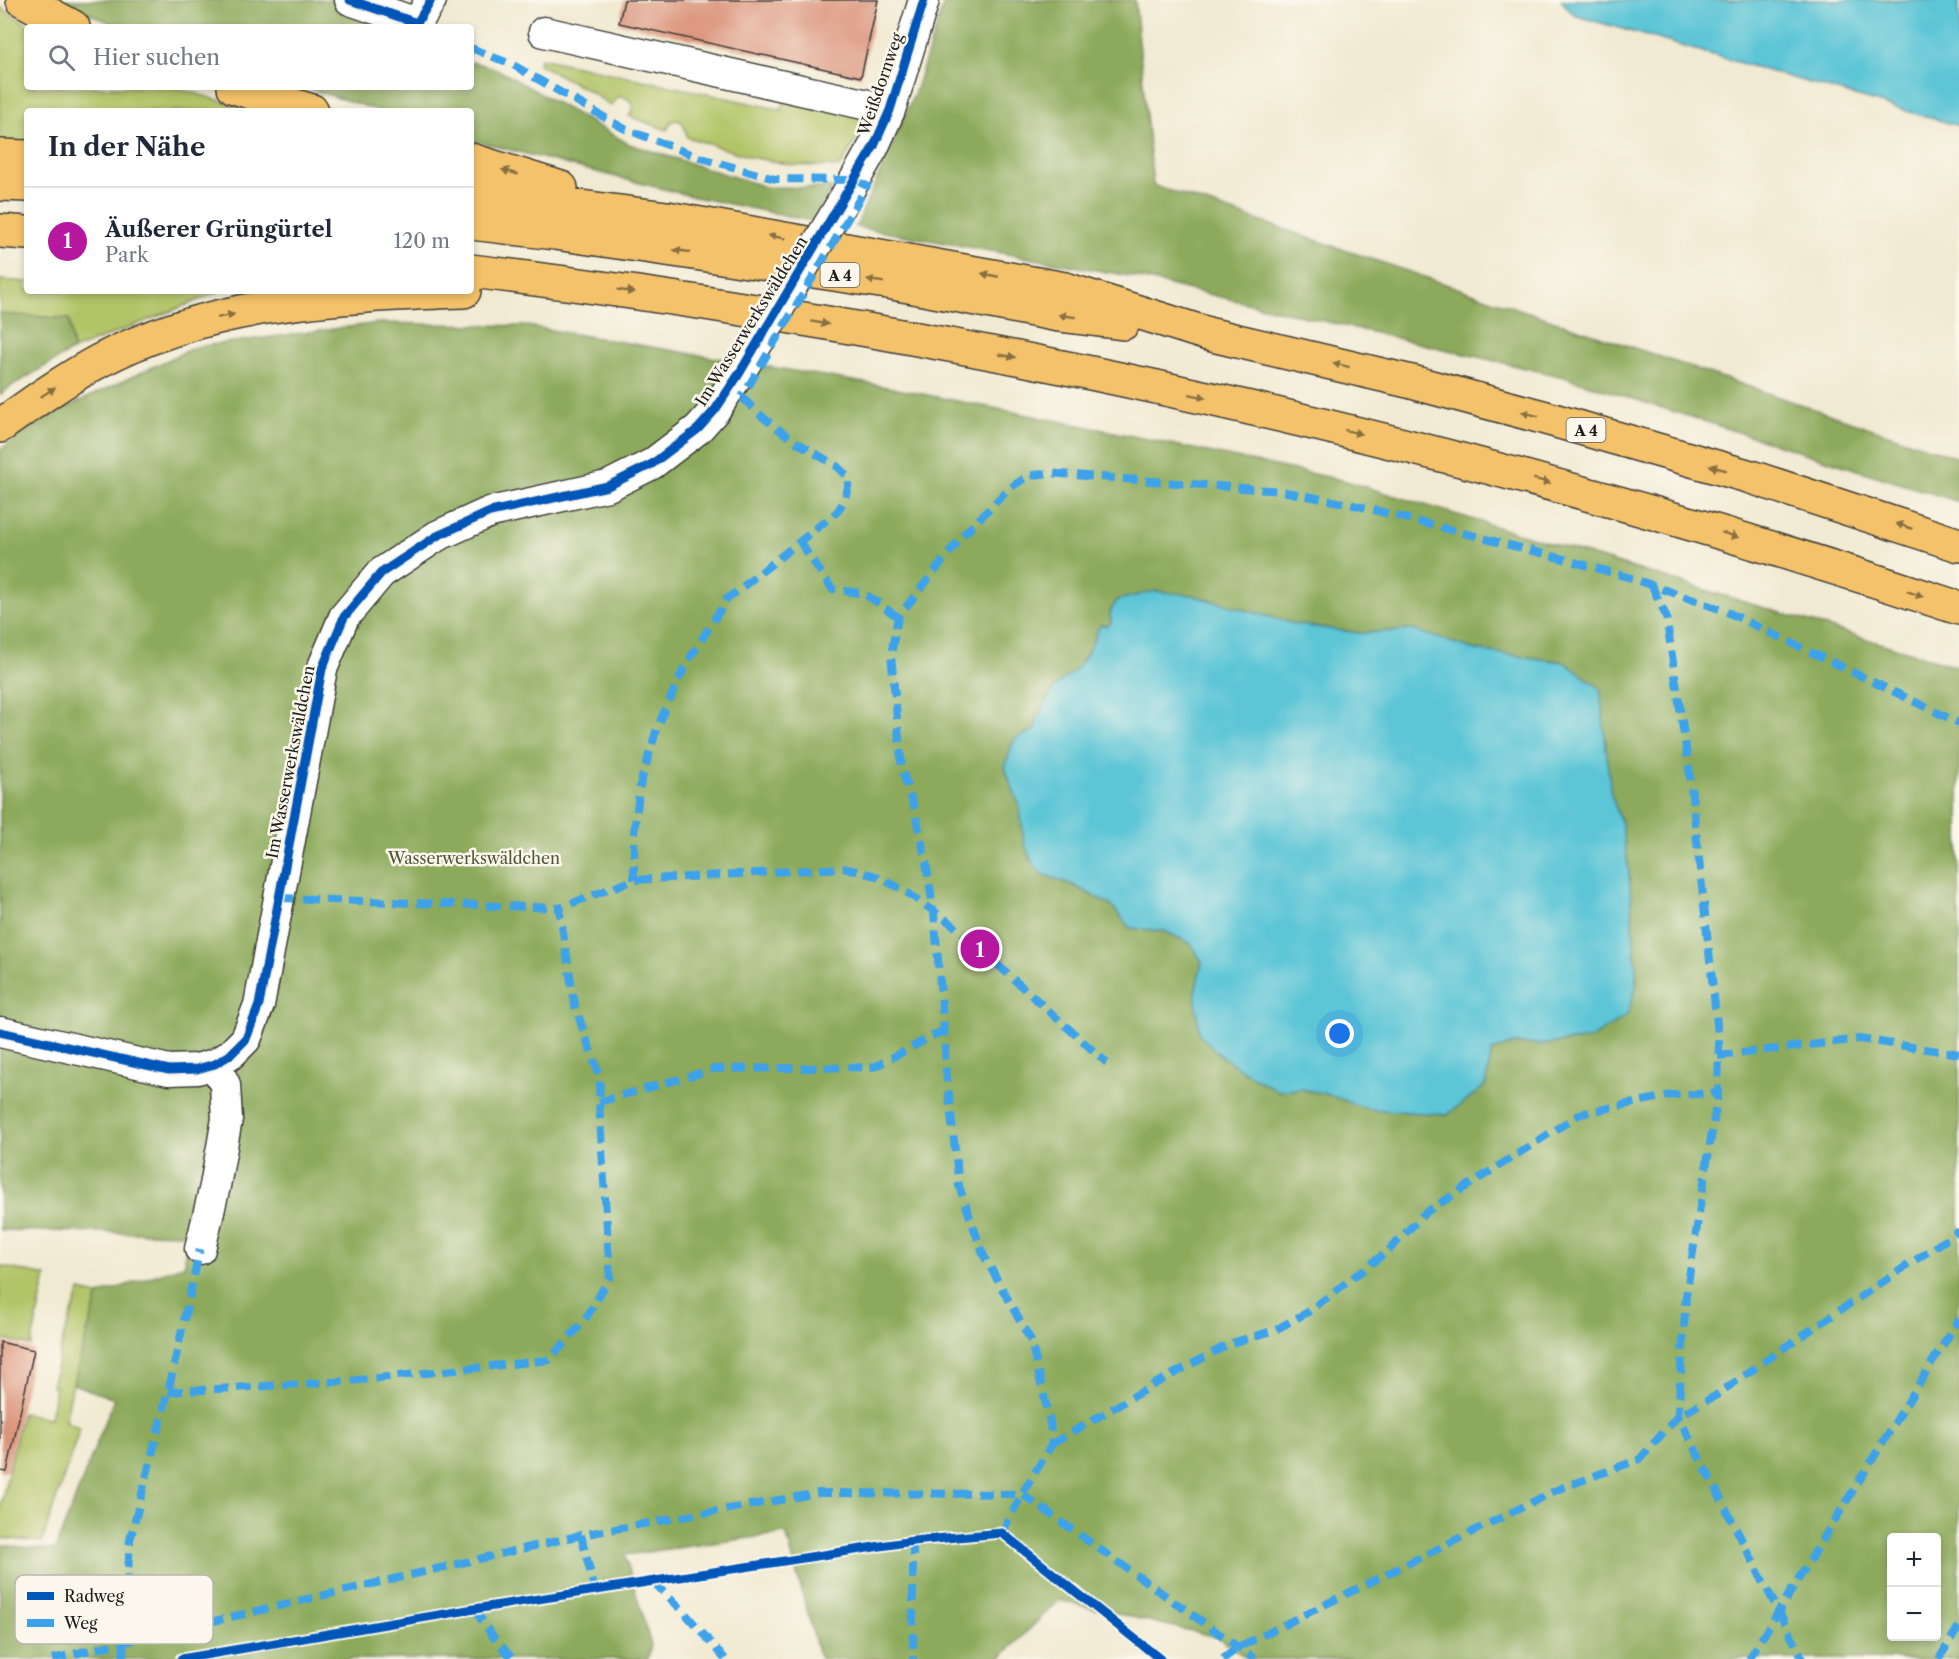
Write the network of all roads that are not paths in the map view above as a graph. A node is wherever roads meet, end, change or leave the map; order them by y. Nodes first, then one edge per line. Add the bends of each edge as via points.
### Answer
1 (23, 0) edge
2 (350, 0) edge
3 (431, 0) edge
4 (924, 0) edge
5 (67, 24) edge
6 (544, 32) dead end
7 (244, 90) edge
8 (302, 108) edge
9 (890, 110) junction
10 (0, 156) edge
11 (24, 157) edge
12 (474, 161) edge
13 (0, 184) edge
14 (24, 185) edge
15 (474, 193) edge
16 (840, 206) joint
17 (667, 218) junction
18 (474, 223) edge
19 (0, 231) edge
20 (24, 233) edge
21 (474, 271) edge
22 (594, 286) junction
23 (474, 291) edge
24 (396, 294) edge
25 (1208, 334) junction
26 (0, 426) edge
27 (1959, 545) edge
28 (1959, 608) edge
29 (0, 1032) edge
30 (215, 1064) junction
31 (200, 1249) dead end

1 - 5 highway
2 - 3 street via 417,23
4 - 9 street, Weißdornweg
6 - 9 street
7 - 8 highway
9 - 16 street, Weißdornweg
10 - 11 highway
17 -> 12 highway
13 - 14 highway
15 - 17 highway
16 - 30 street, Im Wasserwerkswäldchen, bridge via 739,374 698,429 652,464 608,486 490,512 437,536 381,573 344,617 322,669 259,1005 246,1039
25 -> 17 highway via 1065,289
25 -> 18 highway, A 4 via 1059,315 728,258
19 - 20 highway
21 - 22 highway
22 - 23 highway
22 -> 28 highway via 950,345 1256,408 1657,513
26 -> 24 highway via 101,361 155,336 207,320 291,303
27 -> 25 highway, A 4 via 1751,477 1546,418
29 - 30 street, Im Wasserwerkswäldchen via 169,1070
30 - 31 street via 225,1085 227,1119

